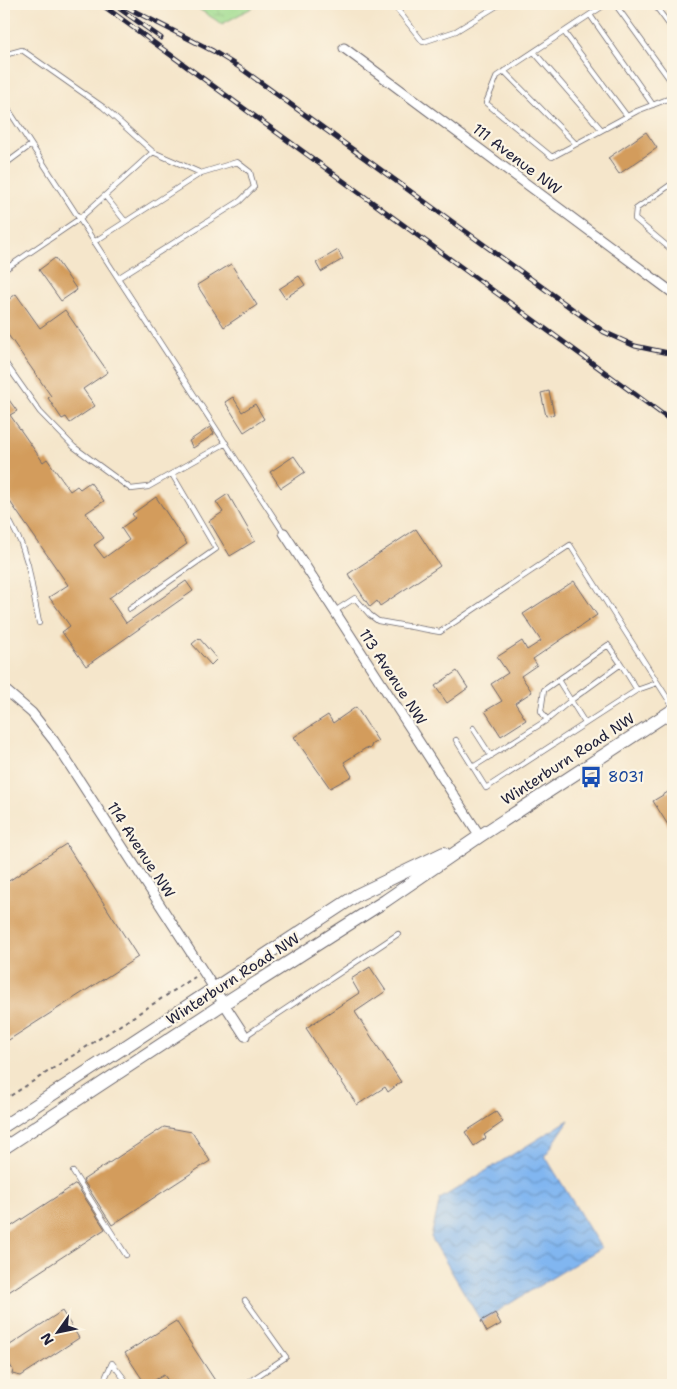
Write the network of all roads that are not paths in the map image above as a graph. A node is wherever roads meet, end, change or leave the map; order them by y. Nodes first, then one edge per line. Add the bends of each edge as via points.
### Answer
1 (393, 4) edge
2 (500, 4) edge
3 (606, 4) edge
4 (615, 4) edge
5 (654, 4) edge
6 (590, 15) junction
7 (673, 30) edge
8 (564, 32) junction
9 (344, 48) dead end
10 (534, 52) junction
11 (4, 55) edge
12 (504, 71) junction
13 (673, 84) edge
14 (673, 97) edge
15 (4, 103) edge
16 (653, 105) junction
17 (627, 116) junction
18 (601, 129) junction
19 (575, 143) junction
20 (31, 145) junction
21 (153, 152) junction
22 (4, 165) edge
23 (201, 172) junction
24 (673, 183) edge
25 (105, 196) junction
26 (78, 218) junction
27 (126, 222) junction
28 (94, 242) junction
29 (673, 251) edge
30 (4, 270) edge
31 (118, 278) junction
32 (673, 292) edge
33 (4, 362) edge
34 (226, 443) junction
35 (172, 474) junction
36 (4, 510) edge
37 (284, 533) joint
38 (130, 609) dead end
39 (335, 612) junction
40 (39, 623) dead end
41 (621, 664) junction
42 (558, 680) junction
43 (657, 683) junction
44 (4, 689) edge
45 (637, 690) junction
46 (570, 700) junction
47 (673, 709) edge
48 (547, 720) junction
49 (585, 723) junction
50 (473, 728) dead end
51 (456, 740) dead end
52 (491, 756) junction
53 (473, 767) junction
54 (480, 836) junction
55 (398, 934) dead end
56 (214, 988) junction
57 (223, 1004) junction
58 (245, 1036) joint
59 (4, 1126) edge
60 (4, 1148) edge
61 (73, 1172) dead end
62 (126, 1255) dead end
63 (245, 1300) dead end
64 (102, 1385) edge
65 (129, 1385) edge
66 (244, 1385) edge

1 - 2 lane via 423,42 456,31
3 - 6 lane
4 - 13 lane
5 - 7 lane
6 - 8 lane
6 - 16 lane
8 - 10 lane
8 - 17 lane
9 - 32 street, 111 Avenue NW
10 - 12 lane
10 - 18 lane
11 - 21 lane via 22,50 102,107
12 - 19 lane
12 - 19 lane via 497,76 486,103 552,157
14 - 16 lane
15 - 20 lane
16 - 17 lane
17 - 18 lane
18 - 19 lane
20 - 22 lane
20 - 26 lane
21 - 23 lane
21 - 25 lane
23 - 27 lane
23 - 31 lane via 237,162 250,172 254,187 240,201
24 - 29 lane via 636,209 635,219
25 - 26 lane
25 - 27 lane
26 - 28 lane
26 - 30 lane
27 - 28 lane
28 - 31 lane
31 - 34 lane
33 - 35 lane via 40,412 74,448 131,489 148,487
34 - 35 lane
34 - 37 lane
35 - 38 lane via 216,548
36 - 40 lane via 21,542
37 - 39 street, 113 Avenue NW
39 - 43 lane via 355,598 378,621 440,632 570,545
39 - 54 street, 113 Avenue NW
41 - 42 lane via 608,645
41 - 45 lane
41 - 46 lane
42 - 46 lane
42 - 48 lane via 544,690 541,711
43 - 45 lane
43 - 47 lane
44 - 56 street, 114 Avenue NW via 32,712 54,741
45 - 49 lane
46 - 48 lane
46 - 49 lane
47 - 54 main road, Winterburn Road NW
48 - 52 lane
49 - 53 lane via 486,788
50 - 52 lane
51 - 53 lane
52 - 53 lane
54 - 56 main road, Winterburn Road NW via 357,895
54 - 57 main road, Winterburn Road NW
55 - 58 lane
56 - 57 street, 114 Avenue NW
56 - 59 main road, Winterburn Road NW
57 - 58 street, 114 Avenue NW
57 - 60 main road, Winterburn Road NW
61 - 62 lane
63 - 66 lane via 286,1357
64 - 65 lane via 112,1363

